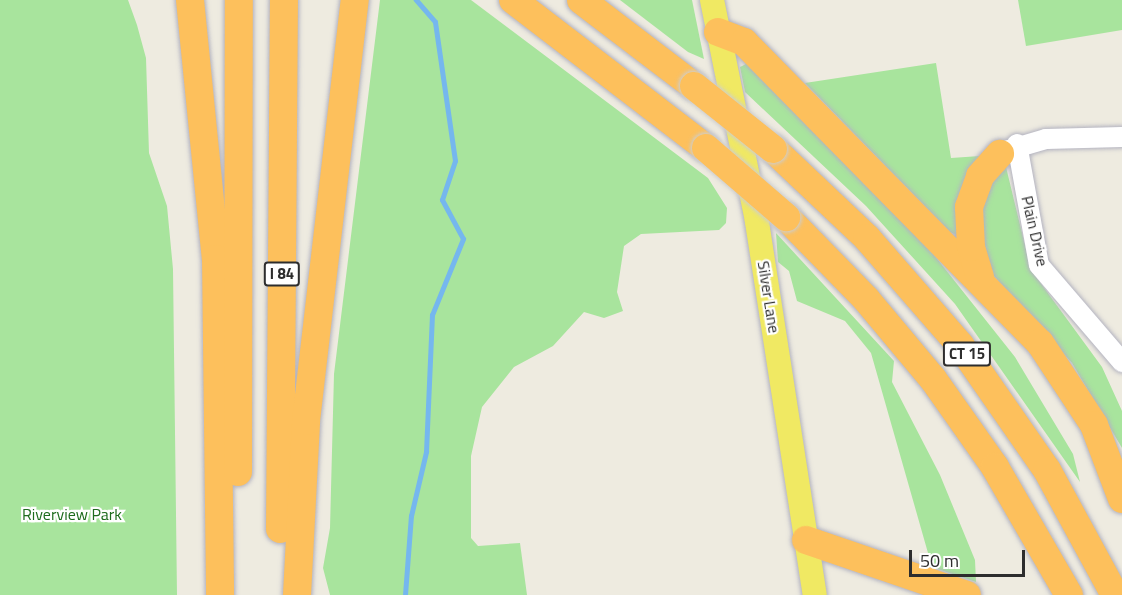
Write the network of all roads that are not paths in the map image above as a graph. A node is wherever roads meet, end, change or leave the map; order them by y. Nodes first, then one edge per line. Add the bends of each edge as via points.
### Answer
1 (172, 0) edge
2 (190, 0) edge
3 (239, 0) edge
4 (284, 0) edge
5 (356, 0) edge
6 (513, 0) edge
7 (581, 0) edge
8 (712, 0) edge
9 (718, 32) junction
10 (1122, 137) edge
11 (1009, 149) junction
12 (212, 190) junction
13 (982, 282) junction
14 (1122, 362) edge
15 (1122, 499) edge
16 (806, 540) junction
17 (289, 547) junction
18 (220, 595) edge
19 (230, 595) edge
20 (280, 595) edge
21 (297, 595) edge
22 (815, 595) edge
23 (967, 595) edge
24 (1070, 595) edge
25 (1115, 595) edge

1 - 12 highway
2 - 12 highway
3 - 19 highway via 242,386
4 - 17 highway, I 84
5 - 17 highway
6 - 24 highway, CT 15, bridge via 706,148 786,217 866,299 933,379 995,466
7 - 25 highway, CT 15, bridge via 773,149 872,244 975,364 1047,470
8 - 9 main road, Silver Lane
9 - 13 highway via 744,42
9 - 16 main road, Silver Lane via 757,222
10 - 11 street
11 - 13 highway via 980,176 969,207 971,247
11 - 14 street, Plain Drive via 1040,265
12 - 18 highway via 219,334
13 - 15 highway via 1040,343 1074,391 1103,444
16 - 22 main road, Silver Lane
16 - 23 highway
17 - 20 highway, I 84
17 - 21 highway

